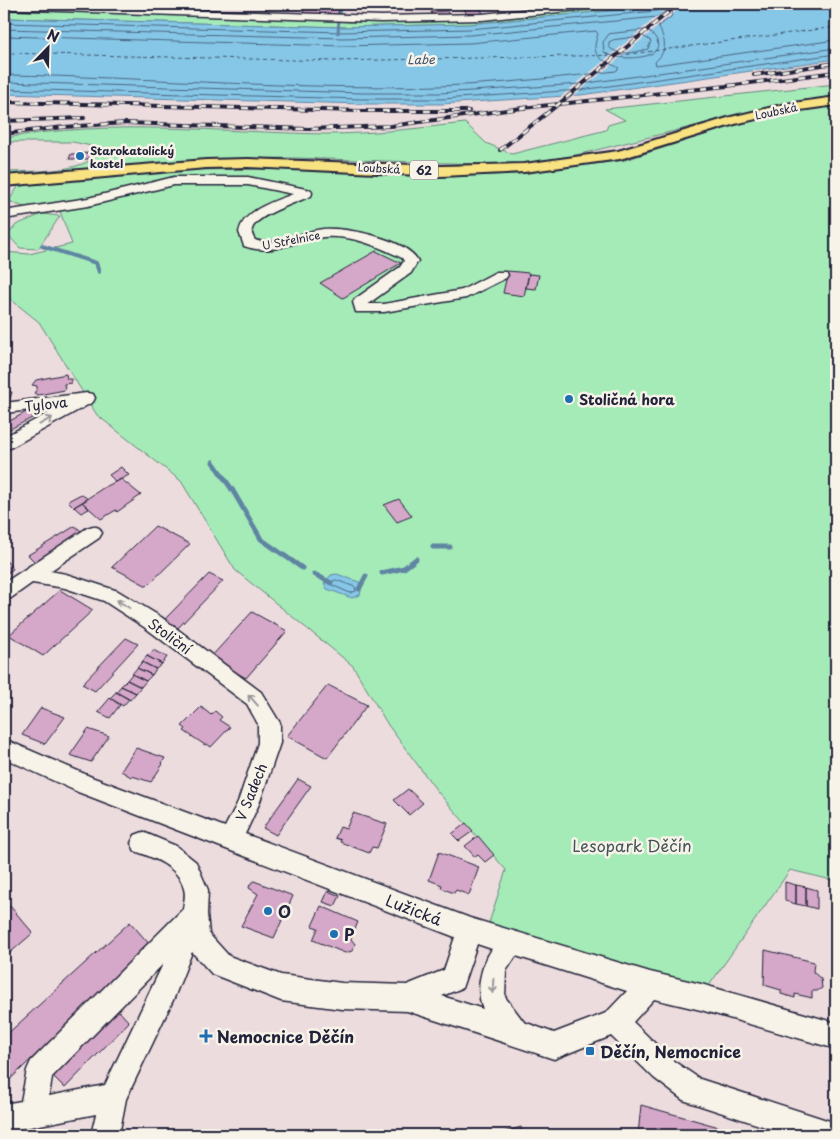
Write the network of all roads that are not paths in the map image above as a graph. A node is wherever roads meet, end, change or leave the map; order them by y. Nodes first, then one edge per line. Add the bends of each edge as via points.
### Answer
1 (607, 4) edge
2 (4, 6) edge
3 (344, 7) dead end
4 (343, 18) junction
5 (836, 101) edge
6 (4, 181) edge
7 (4, 215) edge
8 (501, 275) dead end
9 (4, 408) edge
10 (4, 444) edge
11 (94, 533) dead end
12 (31, 576) junction
13 (4, 593) edge
14 (269, 743) joint
15 (4, 748) edge
16 (231, 839) junction
17 (143, 843) dead end
18 (194, 914) junction
19 (470, 930) junction
20 (511, 942) junction
21 (650, 985) junction
22 (407, 998) junction
23 (615, 1022) junction
24 (515, 1032) junction
25 (836, 1036) edge
26 (113, 1097) junction
27 (33, 1111) junction
28 (4, 1118) edge
29 (104, 1135) edge
30 (832, 1135) edge

1 - 4 street via 482,17
2 - 4 street
3 - 4 street
5 - 6 main road, Loubská / 62 via 786,108 732,121 620,155 524,168 441,171 206,164
7 - 8 street, U Střelnice via 88,202 174,181 248,181 306,193 253,219 246,227 246,236 254,246 262,248 322,233 345,233 369,239 408,256 411,261 406,270 360,302 362,309 466,294
10 -> 9 street, Tylova via 87,398
11 - 12 street
12 - 13 street
14 -> 12 street, Stoliční via 269,723 254,698 154,623 111,596 68,582
14 - 16 street, V Sadech via 248,804
15 - 16 street, Lužická via 86,785
16 - 19 street, Lužická
17 - 18 street via 182,862 196,888
18 - 22 street via 197,939 221,964 281,988 342,996
18 - 26 street via 165,989
18 - 27 street via 40,1070
19 - 20 street, Lužická
19 - 22 street via 453,979
20 - 21 street, Lužická
20 -> 24 street via 494,968 492,1001
21 - 23 street
21 - 25 street, Lužická
22 - 24 street
23 - 24 street via 554,1046
23 - 30 street via 663,1070 693,1090
26 - 27 street
26 - 29 street
27 - 28 street

